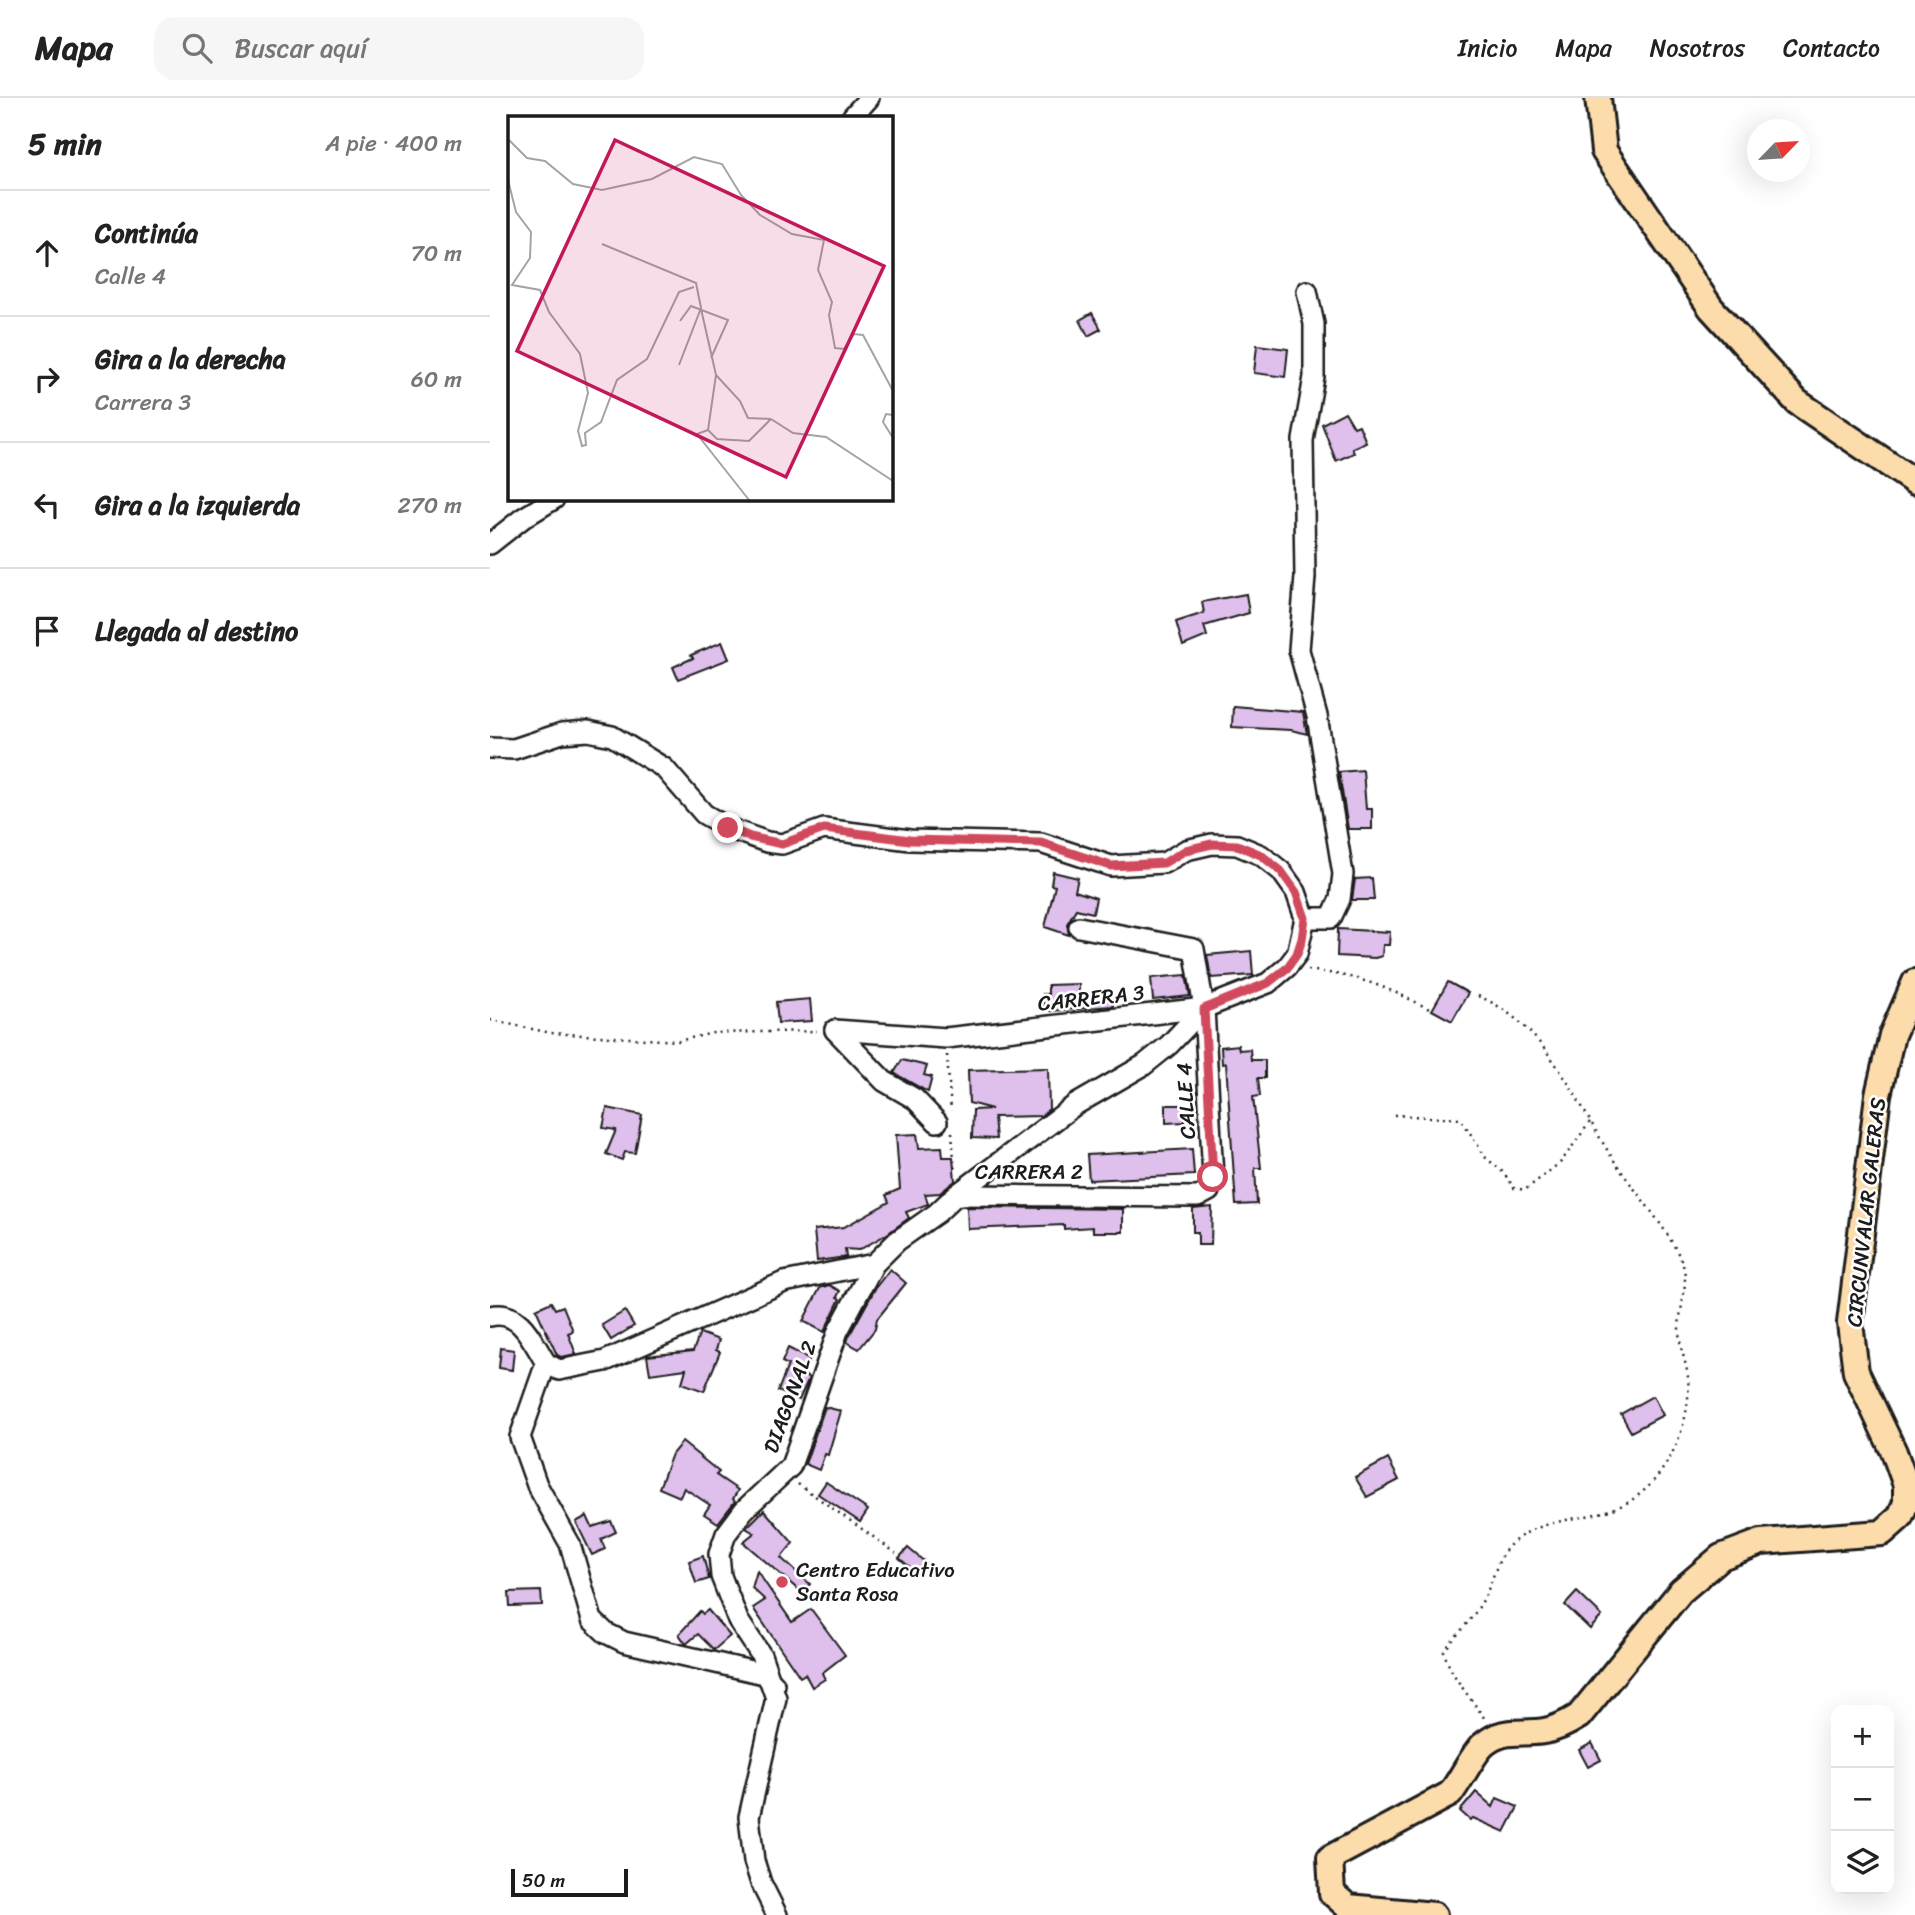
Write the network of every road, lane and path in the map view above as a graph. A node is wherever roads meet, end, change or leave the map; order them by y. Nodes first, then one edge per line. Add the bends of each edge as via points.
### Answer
1 (869, 98) edge
2 (1598, 98) edge
3 (853, 116) edge
4 (1307, 291) dead end
5 (1915, 482) edge
6 (553, 500) edge
7 (490, 544) edge
8 (490, 748) edge
9 (1305, 918) junction
10 (1079, 927) dead end
11 (1287, 968) junction
12 (1915, 982) edge
13 (1478, 996) dead end
14 (1204, 1009) junction
15 (1431, 1010) dead end
16 (490, 1020) edge
17 (835, 1030) junction
18 (1394, 1115) dead end
19 (937, 1122) dead end
20 (1590, 1122) junction
21 (1209, 1191) joint
22 (956, 1195) junction
23 (874, 1264) junction
24 (490, 1316) edge
25 (546, 1363) junction
26 (785, 1473) junction
27 (896, 1553) dead end
28 (774, 1684) junction
29 (1496, 1736) junction
30 (777, 1915) edge
31 (1434, 1915) edge

1 - 3 street
2 - 5 main road via 1604,152 1712,308 1797,402
4 - 9 street via 1314,324 1314,377 1303,440 1305,577 1299,650 1318,716 1343,874 1340,899 1331,918
6 - 7 street
8 - 9 street via 514,749 562,733 588,731 612,736 664,768 704,814 750,837 782,844 824,829 910,840 1041,843 1111,866 1164,863 1186,850 1237,845 1261,855 1281,871 1296,892
9 - 11 street via 1297,954
10 - 14 street, CALLE 4 via 1194,949
11 - 14 street, CARRERA 3 via 1268,983
11 - 15 path via 1384,985
12 - 29 main road, CIRCUNVALAR GALERAS via 1892,1035 1878,1095 1850,1323 1856,1372 1906,1485 1900,1517 1882,1533 1761,1542 1721,1557 1681,1591 1579,1716 1544,1731 1511,1730
13 - 20 path via 1515,1020 1558,1065
14 - 17 street, CARRERA 3 via 946,1038
14 - 21 street, CALLE 4 via 1213,1177
14 - 22 street via 1144,1065 1075,1105
16 - 17 path via 551,1033 678,1041 713,1033
17 - 19 street via 884,1081 915,1099
18 - 20 path via 1461,1119 1486,1158 1514,1188 1525,1190 1561,1162
20 - 29 path via 1683,1264 1679,1335 1688,1376 1688,1404 1677,1443 1656,1477 1631,1501 1608,1512 1541,1526 1509,1546 1483,1600 1444,1651 1453,1675
21 - 22 street, CARRERA 2 via 1198,1197
22 - 23 street, CARRERA 2
23 - 25 street via 784,1282 605,1361 559,1370
23 - 26 street, DIAGONAL 2 via 838,1331
24 - 25 street via 501,1313 521,1323
25 - 28 street via 520,1437 537,1485 570,1544 593,1620 624,1642 764,1674
26 - 27 path
26 - 28 street, DIAGONAL 2 via 744,1510 726,1534 719,1554 729,1601
28 - 30 street via 775,1714 749,1817 754,1861
29 - 31 main road via 1481,1747 1450,1794 1330,1858 1332,1893 1348,1907

